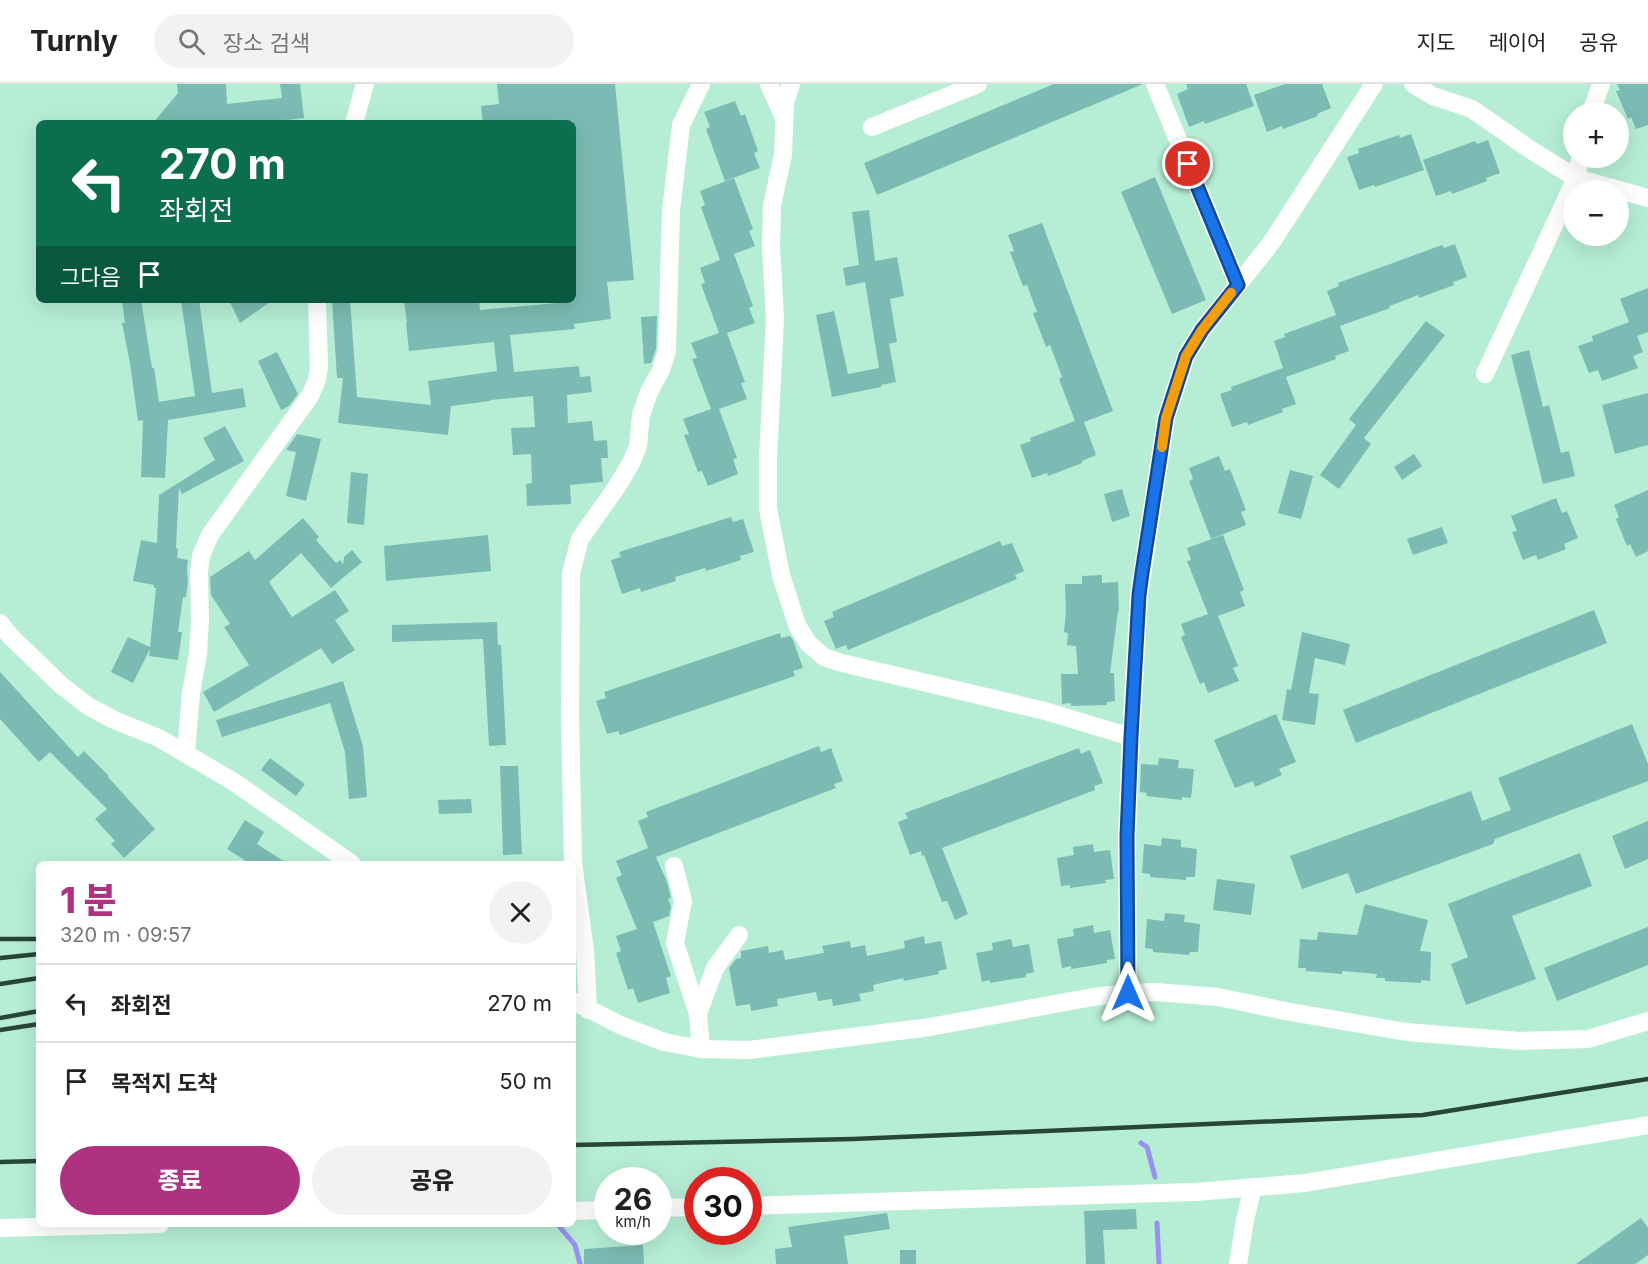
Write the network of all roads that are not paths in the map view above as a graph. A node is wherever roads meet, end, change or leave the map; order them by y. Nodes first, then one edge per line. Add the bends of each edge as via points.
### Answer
1 (365, 84) edge
2 (701, 84) edge
3 (769, 84) edge
4 (791, 84) edge
5 (978, 84) edge
6 (1155, 84) edge
7 (1374, 84) edge
8 (1413, 84) edge
9 (1601, 84) edge
10 (1437, 90) edge
11 (1595, 102) edge
12 (355, 120) edge
13 (784, 120) junction
14 (872, 127) dead end
15 (1578, 168) edge
16 (1576, 178) junction
17 (1648, 198) edge
18 (1238, 285) junction
19 (317, 303) edge
20 (1485, 374) dead end
21 (0, 622) edge
22 (1131, 737) junction
23 (186, 753) junction
24 (348, 861) edge
25 (573, 861) edge
26 (674, 866) dead end
27 (576, 884) edge
28 (739, 935) dead end
29 (1128, 993) junction
30 (580, 1005) edge
31 (698, 1014) junction
32 (1648, 1021) edge
33 (701, 1049) junction
34 (1648, 1125) edge
35 (1253, 1187) junction
36 (762, 1206) edge
37 (594, 1210) edge
38 (576, 1211) edge
39 (40, 1227) edge
40 (0, 1228) edge
41 (1238, 1264) edge

1 - 12 street
2 - 25 street via 681,125 671,212 667,351 641,415 638,446 631,463 580,538 571,573
3 - 13 street
4 - 13 street
5 - 14 street
6 - 18 street
7 - 18 street via 1271,243
8 - 10 street
9 - 11 street
10 - 16 street
13 - 22 street via 783,155 772,205 775,319 768,509 781,575 797,625 808,643 824,657 1045,711
15 - 16 street
16 - 17 street
16 - 20 street
18 - 22 street via 1186,356 1166,418 1139,595
19 - 23 street via 320,367 310,396 210,535 201,556 198,654
21 - 23 street via 52,677 88,706
22 - 29 street
23 - 24 street
26 - 31 street via 683,901 675,943
27 - 30 street via 585,950
28 - 31 street via 715,968
29 - 32 street via 1218,997 1406,1032 1519,1041 1588,1039
29 - 33 street via 793,1046
30 - 33 street via 664,1042
31 - 33 street
34 - 35 street via 1305,1183
35 - 36 street via 1183,1193
35 - 41 street
37 - 38 street
39 - 40 street

